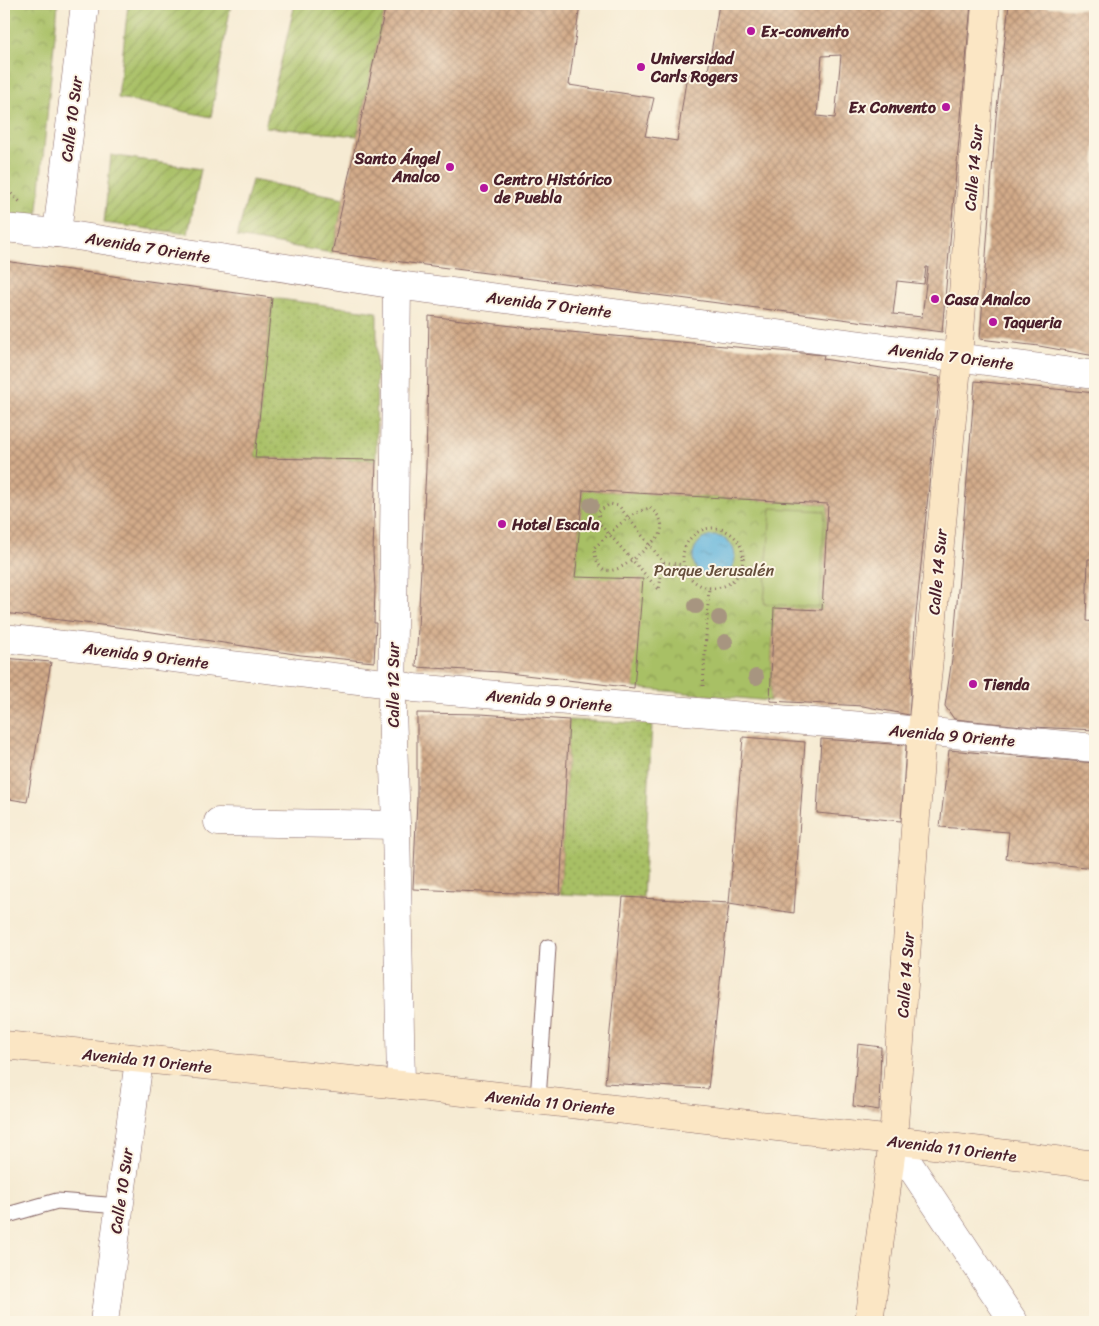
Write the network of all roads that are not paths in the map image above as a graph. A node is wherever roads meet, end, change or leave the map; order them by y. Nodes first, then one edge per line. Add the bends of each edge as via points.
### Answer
1 (85, 4) edge
2 (986, 4) edge
3 (4, 228) edge
4 (57, 233) junction
5 (397, 285) junction
6 (958, 356) junction
7 (1095, 375) edge
8 (4, 638) edge
9 (392, 684) junction
10 (922, 731) junction
11 (1095, 748) edge
12 (218, 822) dead end
13 (396, 826) junction
14 (548, 947) dead end
15 (4, 1046) edge
16 (139, 1060) junction
17 (401, 1085) junction
18 (538, 1100) junction
19 (893, 1140) junction
20 (1095, 1166) edge
21 (119, 1206) junction
22 (4, 1216) edge
23 (104, 1322) edge
24 (869, 1322) edge
25 (1014, 1322) edge

1 - 4 street, Calle 10 Sur
2 - 6 main road, Calle 14 Sur
3 - 4 street, Avenida 7 Oriente
4 - 5 street, Avenida 7 Oriente
5 - 6 street, Avenida 7 Oriente
5 - 9 street, Calle 12 Sur
6 - 7 street, Avenida 7 Oriente
6 - 10 main road, Calle 14 Sur
8 - 9 street, Avenida 9 Oriente
9 - 10 street, Avenida 9 Oriente
9 - 13 street, Calle 12 Sur
10 - 11 street, Avenida 9 Oriente
10 - 19 main road, Calle 14 Sur
12 - 13 street
13 - 17 street, Calle 12 Sur
14 - 18 lane
15 - 16 main road, Avenida 11 Oriente
16 - 17 main road, Avenida 11 Oriente
16 - 21 street, Calle 10 Sur
17 - 18 main road, Avenida 11 Oriente
18 - 19 main road, Avenida 11 Oriente
19 - 20 main road, Avenida 11 Oriente
19 - 24 main road, Calle 14 Sur
19 - 25 street
21 - 22 lane via 57,1201
21 - 23 street, Calle 10 Sur

